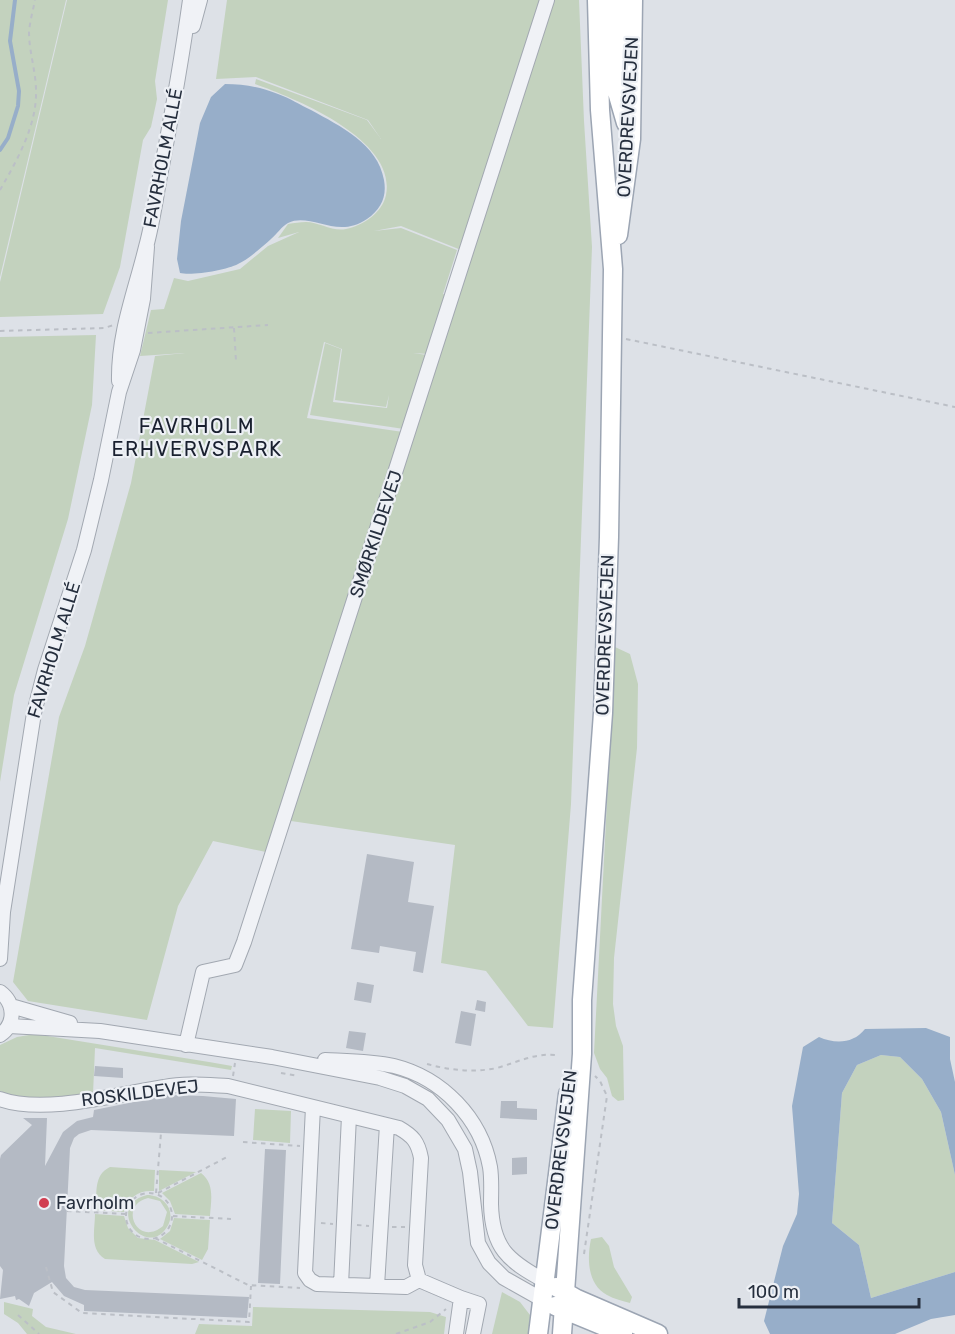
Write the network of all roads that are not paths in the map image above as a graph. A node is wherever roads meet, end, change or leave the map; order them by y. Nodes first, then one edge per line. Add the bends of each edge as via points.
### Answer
1 (190, 0) edge
2 (200, 0) edge
3 (547, 0) edge
4 (597, 0) edge
5 (615, 0) edge
6 (633, 0) edge
7 (180, 69) junction
8 (630, 139) junction
9 (613, 269) junction
10 (1, 917) edge
11 (0, 959) edge
12 (0, 978) edge
13 (2, 993) edge
14 (582, 1000) junction
15 (11, 1006) junction
16 (4, 1031) edge
17 (100, 1031) junction
18 (186, 1044) junction
19 (272, 1057) junction
20 (0, 1099) edge
21 (314, 1107) junction
22 (349, 1116) junction
23 (387, 1125) junction
24 (483, 1143) junction
25 (465, 1149) junction
26 (419, 1280) junction
27 (341, 1285) junction
28 (376, 1286) junction
29 (554, 1296) junction
30 (461, 1298) junction
31 (456, 1334) edge
32 (473, 1334) edge
33 (538, 1334) edge
34 (552, 1334) edge
35 (562, 1334) edge
36 (623, 1334) edge
37 (658, 1334) edge

1 - 7 street, FAVRHOLM ALLÉ
2 - 7 street, FAVRHOLM ALLÉ
3 - 18 street, SMØRKILDEVEJ via 244,942 236,965 203,972
4 - 9 main road, OVERDREVSVEJEN via 600,110
5 - 8 main road via 618,95
6 - 8 main road, OVERDREVSVEJEN
7 - 10 street, FAVRHOLM ALLÉ via 147,247 143,299 131,328 129,364 119,392 91,522 34,713
8 - 9 main road, OVERDREVSVEJEN
9 - 14 main road, OVERDREVSVEJEN via 603,713
10 - 11 street, FAVRHOLM ALLÉ
12 - 13 street
13 - 15 street
14 - 29 main road, OVERDREVSVEJEN via 582,1054
14 - 29 main road, OVERDREVSVEJEN via 563,1128 564,1169
15 - 16 street via 11,1020
15 - 17 street
16 - 17 street
17 - 18 street
18 - 19 street
19 - 24 street via 393,1066 421,1075 448,1093 466,1112
19 - 25 street via 405,1086 428,1099 448,1120
20 - 21 street, ROSKILDEVEJ via 44,1104 80,1102 165,1086 200,1084 232,1087
21 - 22 street, ROSKILDEVEJ
21 - 27 street via 305,1273 317,1284
22 - 23 street, ROSKILDEVEJ
22 - 27 street
23 - 26 street, ROSKILDEVEJ via 412,1135 421,1158 415,1265
23 - 28 street
24 - 25 street
24 - 29 street via 490,1168 491,1222 500,1248
25 - 29 street via 478,1243 489,1263 504,1278
26 - 28 street via 406,1287
26 - 30 street
27 - 28 street
29 - 33 main road
29 - 34 main road
29 - 35 main road
29 - 36 main road
29 - 37 main road
30 - 31 street
30 - 32 street via 479,1304

